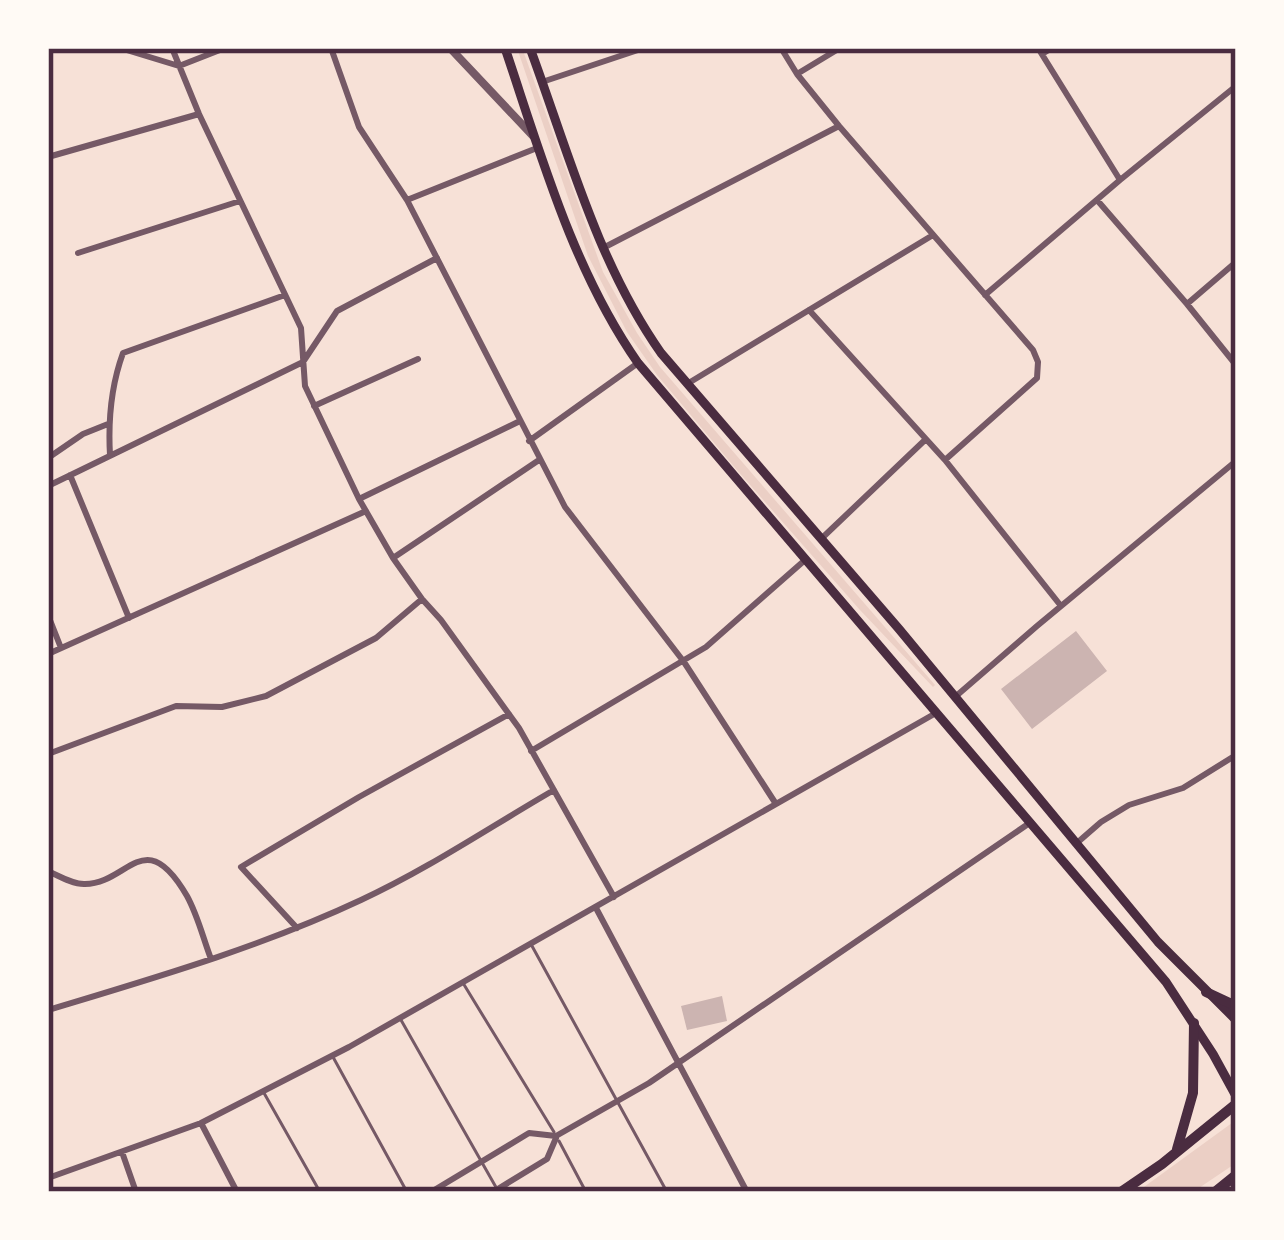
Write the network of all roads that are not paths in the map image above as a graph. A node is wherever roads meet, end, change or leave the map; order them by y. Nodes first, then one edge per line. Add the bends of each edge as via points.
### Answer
1 (120, 48) edge
2 (172, 48) edge
3 (225, 48) edge
4 (331, 48) edge
5 (450, 48) edge
6 (505, 48) edge
7 (530, 48) edge
8 (644, 48) edge
9 (781, 48) edge
10 (840, 48) edge
11 (1052, 48) edge
12 (1040, 51) edge
13 (179, 66) junction
14 (796, 74) junction
15 (542, 82) junction
16 (1236, 86) edge
17 (199, 114) junction
18 (838, 126) junction
19 (536, 142) junction
20 (48, 157) edge
21 (1120, 180) junction
22 (407, 200) junction
23 (1097, 200) junction
24 (240, 201) junction
25 (933, 235) junction
26 (603, 248) junction
27 (77, 253) dead end
28 (437, 257) junction
29 (1236, 262) edge
30 (285, 295) junction
31 (985, 295) junction
32 (1187, 304) junction
33 (809, 310) junction
34 (418, 359) dead end
35 (303, 362) junction
36 (638, 363) junction
37 (1236, 365) edge
38 (687, 384) junction
39 (314, 406) junction
40 (519, 422) junction
41 (108, 424) junction
42 (926, 440) junction
43 (529, 441) junction
44 (110, 455) junction
45 (48, 458) edge
46 (539, 460) junction
47 (945, 460) junction
48 (1236, 461) edge
49 (70, 475) junction
50 (48, 485) edge
51 (359, 499) junction
52 (366, 511) junction
53 (821, 539) junction
54 (393, 559) junction
55 (805, 560) junction
56 (422, 599) junction
57 (1061, 606) junction
58 (48, 615) edge
59 (129, 618) junction
60 (62, 648) junction
61 (48, 654) edge
62 (684, 662) junction
63 (955, 698) junction
64 (938, 712) junction
65 (509, 715) junction
66 (531, 751) junction
67 (48, 754) edge
68 (1236, 755) edge
69 (554, 790) junction
70 (776, 804) junction
71 (1031, 822) junction
72 (1075, 844) junction
73 (48, 871) edge
74 (614, 898) junction
75 (596, 908) junction
76 (297, 928) junction
77 (532, 945) junction
78 (211, 959) junction
79 (463, 983) junction
80 (1206, 992) junction
81 (1236, 1006) edge
82 (48, 1010) edge
83 (400, 1018) junction
84 (1236, 1021) edge
85 (1194, 1023) junction
86 (332, 1056) junction
87 (678, 1064) junction
88 (263, 1091) junction
89 (1236, 1100) edge
90 (617, 1102) junction
91 (201, 1123) junction
92 (556, 1136) junction
93 (1177, 1150) junction
94 (122, 1152) junction
95 (481, 1160) junction
96 (1236, 1175) edge
97 (48, 1178) edge
98 (496, 1191) edge
99 (136, 1192) edge
100 (237, 1192) edge
101 (320, 1192) edge
102 (407, 1192) edge
103 (431, 1192) edge
104 (586, 1192) edge
105 (667, 1192) edge
106 (747, 1192) edge
107 (1121, 1192) edge
108 (1215, 1192) edge

1 - 13 street
2 - 13 street
3 - 13 street
4 - 22 street via 358,128
5 - 19 street
6 - 19 main road
7 - 15 main road
8 - 15 street
9 - 14 street
10 - 14 street
11 - 12 street
12 - 21 street
13 - 17 street
14 - 18 street
15 - 26 main road
16 - 21 street
17 - 20 street
17 - 24 street
18 - 25 street
18 - 26 street
19 - 22 street
19 - 36 main road via 598,297
21 - 23 street
22 - 28 street
23 - 31 street
23 - 32 street
24 - 27 street
24 - 30 street
25 - 31 street
25 - 33 street
26 - 38 main road via 643,327
28 - 35 street via 338,311
28 - 40 street
29 - 32 street
30 - 35 street via 301,328
30 - 41 street via 123,353
31 - 47 street via 1033,350 1039,370
32 - 37 street
33 - 38 street
33 - 42 street
34 - 39 street
35 - 39 street
35 - 44 street
36 - 43 street
36 - 55 main road
38 - 53 main road
39 - 51 street
40 - 43 street
40 - 51 street
41 - 44 street
41 - 45 street
42 - 47 street
42 - 53 street
43 - 46 street
44 - 49 street
46 - 54 street
46 - 62 street via 565,507
47 - 57 street
48 - 57 street
49 - 50 street
49 - 59 street
51 - 52 street
52 - 54 street
52 - 59 street
53 - 63 main road
54 - 56 street
55 - 62 street
55 - 64 main road
56 - 65 street
56 - 67 street via 376,638 266,696 223,707 176,706
57 - 63 street
58 - 60 street
59 - 60 street
60 - 61 street
62 - 66 street
62 - 70 street
63 - 64 main road
63 - 72 main road
64 - 70 street
64 - 71 main road
65 - 66 street
65 - 76 street via 242,867
66 - 69 street
68 - 72 street via 1183,788 1129,806
69 - 74 street
69 - 76 street via 364,899
70 - 74 street
71 - 85 main road
71 - 87 street
72 - 80 main road
73 - 78 street via 89,884 135,862 164,867 187,897
74 - 75 street
75 - 77 street
75 - 87 street
76 - 78 street
77 - 79 street
77 - 90 lane
78 - 82 street
79 - 83 street
79 - 92 lane
80 - 81 highway
80 - 84 main road
83 - 86 street
83 - 95 lane
85 - 89 main road
85 - 93 highway via 1193,1093
86 - 88 street
86 - 102 lane
87 - 90 street
87 - 106 street
88 - 91 street
88 - 101 lane
89 - 93 highway
90 - 92 street
90 - 105 lane
91 - 94 street
91 - 100 street
92 - 95 street via 529,1133
92 - 98 street via 547,1159
92 - 104 lane
93 - 107 highway
94 - 97 street
94 - 99 street
95 - 98 lane
95 - 103 street
96 - 108 highway

